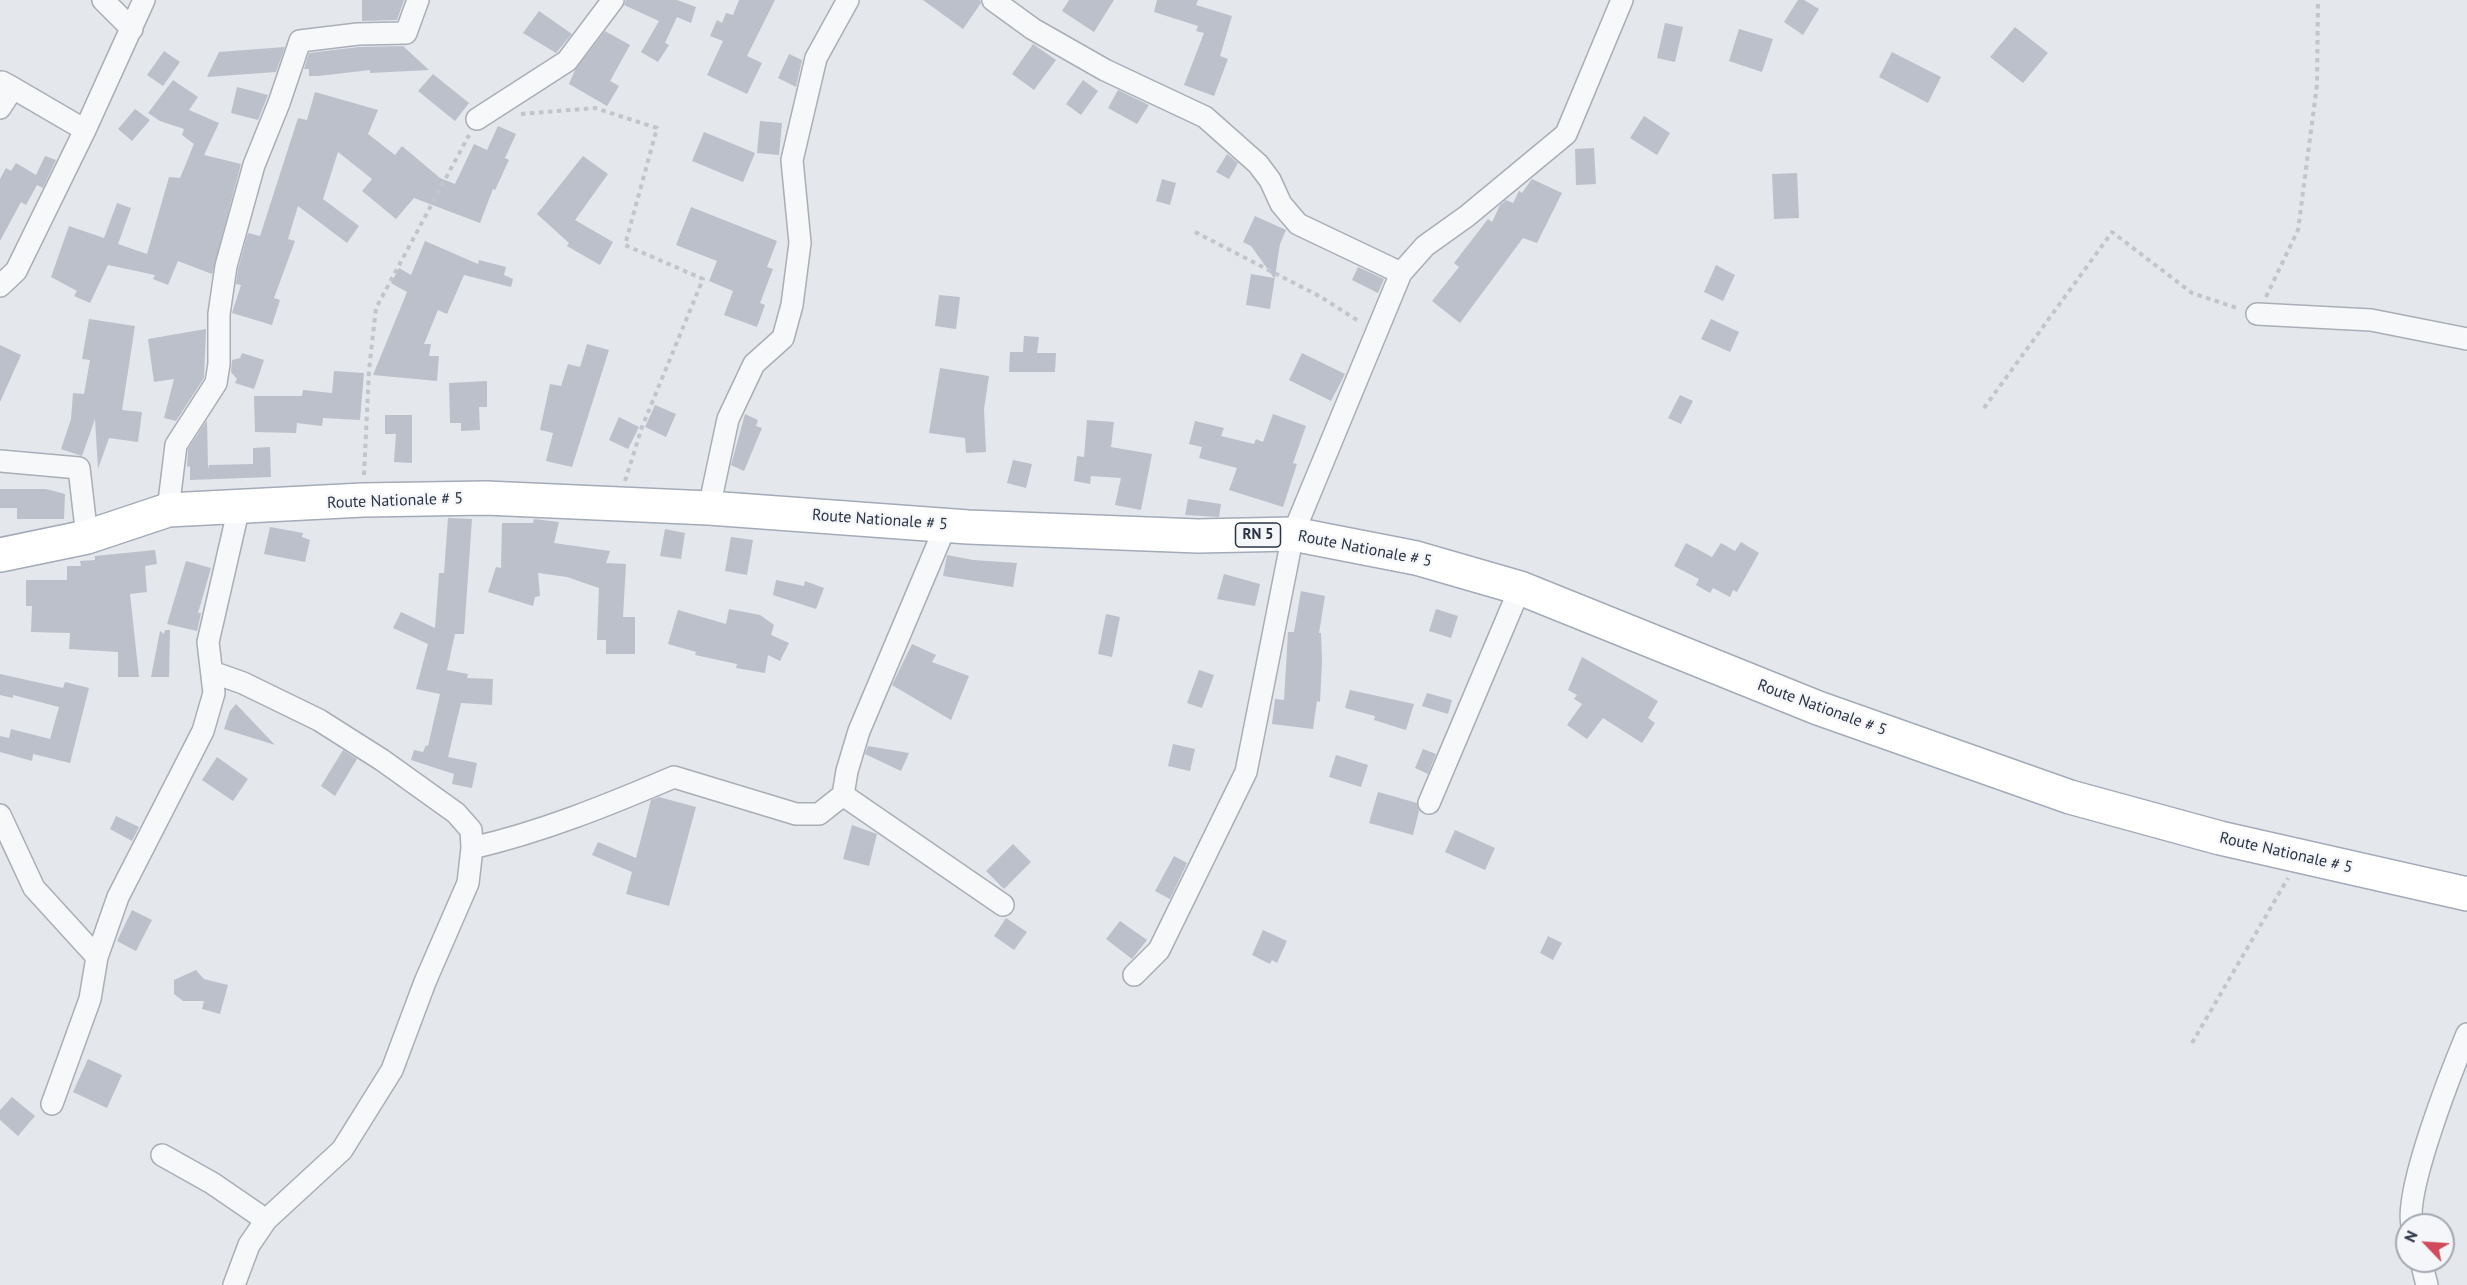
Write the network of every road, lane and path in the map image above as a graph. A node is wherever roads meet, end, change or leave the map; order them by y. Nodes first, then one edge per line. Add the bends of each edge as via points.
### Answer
1 (103, 0) edge
2 (144, 0) edge
3 (418, 0) edge
4 (613, 0) edge
5 (848, 0) edge
6 (993, 0) edge
7 (1622, 0) edge
8 (2318, 0) edge
9 (132, 29) junction
10 (6, 85) edge
11 (0, 108) edge
12 (518, 114) dead end
13 (477, 120) joint
14 (85, 130) junction
15 (1195, 232) dead end
16 (1401, 273) junction
17 (0, 286) edge
18 (2257, 314) junction
19 (1374, 336) junction
20 (2467, 339) edge
21 (1984, 408) dead end
22 (0, 461) edge
23 (363, 500) junction
24 (618, 504) junction
25 (239, 507) junction
26 (710, 508) junction
27 (168, 510) junction
28 (946, 525) junction
29 (1293, 534) junction
30 (87, 537) junction
31 (0, 555) edge
32 (1520, 588) junction
33 (212, 672) junction
34 (843, 795) junction
35 (1429, 803) dead end
36 (0, 815) edge
37 (472, 848) junction
38 (2301, 856) junction
39 (2467, 894) edge
40 (1003, 905) dead end
41 (97, 957) junction
42 (1134, 975) dead end
43 (2467, 1034) edge
44 (2192, 1043) dead end
45 (52, 1104) dead end
46 (162, 1155) dead end
47 (2414, 1213) edge
48 (266, 1220) junction
49 (234, 1285) edge

1 - 9 street
2 - 9 street
3 - 27 street via 406,33 300,41 254,165 226,266 216,383 176,445
4 - 13 street via 567,61
5 - 26 street via 816,58 792,160 801,243 786,327 783,338 754,364 728,419
6 - 16 street via 1033,29 1105,70 1205,117 1258,164 1281,204 1298,224
7 - 16 street via 1566,134 1425,246
8 - 18 path via 2318,85 2298,230
9 - 14 street
10 - 11 street
10 - 14 street
12 - 24 path via 595,108 657,128 625,245 703,279 642,427
13 - 23 path via 376,308
14 - 17 street via 16,271
15 - 19 path via 1356,317
16 - 19 street
18 - 20 street via 2371,320
18 - 21 path via 2192,293 2112,232
19 - 29 street
22 - 30 street via 79,468
23 - 24 main road, Route Nationale # 5 / RN 5 via 486,498
23 - 25 main road, Route Nationale # 5 / RN 5
24 - 26 main road, Route Nationale # 5 / RN 5
25 - 27 main road, Route Nationale # 5 / RN 5
25 - 33 street via 208,642
26 - 28 main road, Route Nationale # 5 / RN 5
27 - 30 main road, Route Nationale # 5 / RN 5
28 - 29 main road, Route Nationale # 5 / RN 5 via 1198,536
28 - 34 street via 859,731
29 - 32 main road, Route Nationale # 5 / RN 5 via 1416,558
29 - 42 street via 1246,772 1159,950
30 - 31 main road, Route Nationale # 5 / RN 5
32 - 35 street
32 - 38 main road, Route Nationale # 5 / RN 5 via 1818,708 2070,797
33 - 37 street via 319,720 381,760 456,813 471,830
33 - 41 street via 214,693 203,731 118,897
34 - 37 street via 819,814 796,814 674,777 527,834
34 - 40 street
36 - 41 street via 34,888
37 - 48 street via 468,883 392,1070 342,1150
38 - 39 main road, Route Nationale # 5 / RN 5
38 - 44 path
41 - 45 street via 90,999
43 - 47 street via 2432,1124
46 - 48 street
48 - 49 street via 249,1245

